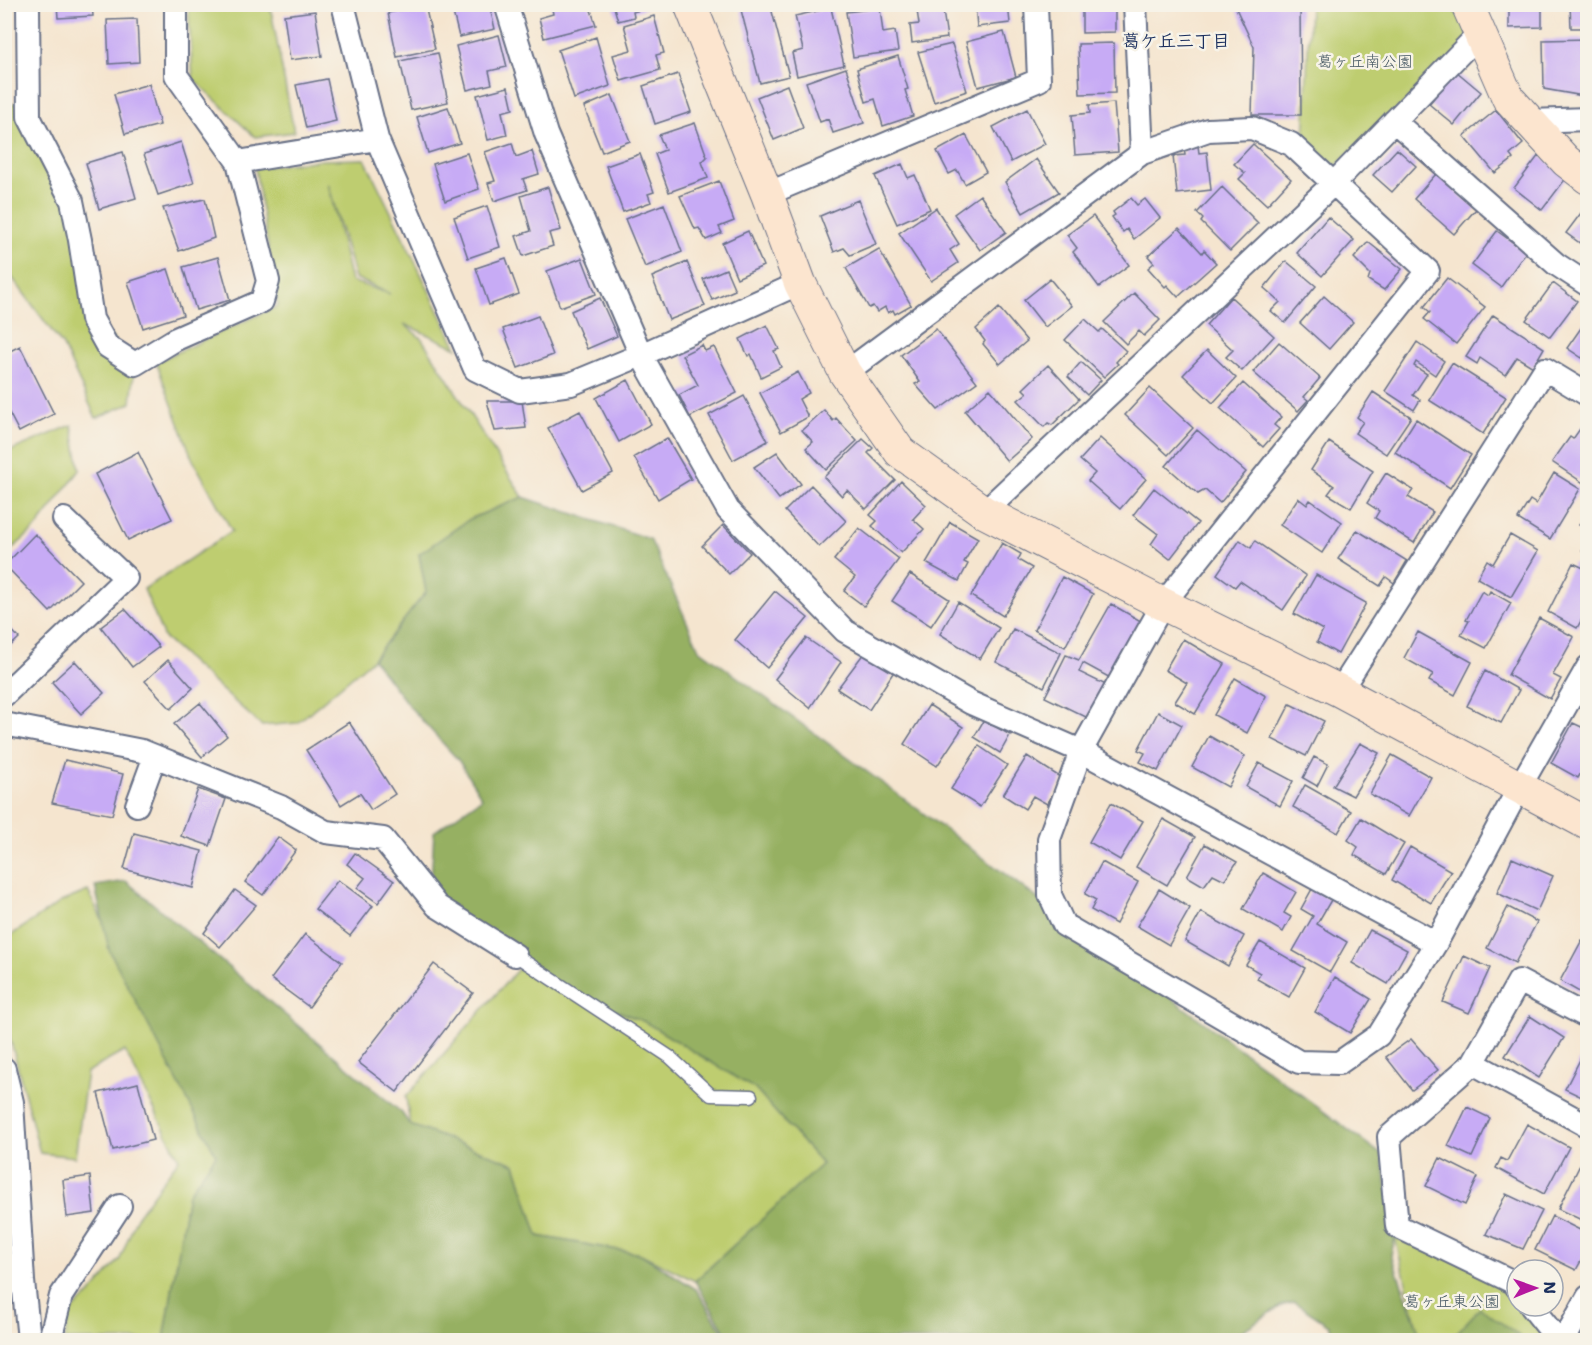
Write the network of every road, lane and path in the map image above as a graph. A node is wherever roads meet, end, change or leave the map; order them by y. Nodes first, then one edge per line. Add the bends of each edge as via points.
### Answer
1 (28, 4) edge
2 (176, 4) edge
3 (343, 4) edge
4 (506, 4) edge
5 (690, 4) edge
6 (1036, 4) edge
7 (1135, 4) edge
8 (1467, 4) edge
9 (1479, 34) junction
10 (1587, 119) edge
11 (1394, 121) junction
12 (1530, 121) junction
13 (377, 139) junction
14 (1142, 153) junction
15 (238, 162) junction
16 (1587, 178) edge
17 (1334, 183) junction
18 (767, 194) junction
19 (800, 283) junction
20 (1587, 285) edge
21 (641, 355) junction
22 (845, 373) junction
23 (1587, 395) edge
24 (984, 512) junction
25 (64, 519) dead end
26 (1163, 604) junction
27 (1587, 667) edge
28 (1340, 691) junction
29 (4, 695) edge
30 (4, 724) edge
31 (1081, 751) junction
32 (155, 756) junction
33 (1519, 788) junction
34 (137, 805) dead end
35 (1587, 825) edge
36 (1436, 943) junction
37 (515, 955) joint
38 (1587, 1017) edge
39 (1473, 1063) junction
40 (4, 1068) edge
41 (752, 1096) dead end
42 (1587, 1126) edge
43 (120, 1206) dead end
44 (13, 1256) edge
45 (1505, 1278) edge
46 (1587, 1297) edge
47 (1541, 1318) edge
48 (29, 1341) edge
49 (50, 1341) edge
50 (1558, 1341) edge
51 (1564, 1341) edge

1 - 15 street via 29,117 72,201 92,319 107,346 135,364 176,339 262,301 268,281
2 - 15 street via 176,75
3 - 13 street
4 - 21 street via 546,134
5 - 18 street
6 - 18 street via 1039,80
7 - 14 street
8 - 9 street
9 - 11 street
9 - 12 street via 1508,98
10 - 12 street
11 - 17 street
11 - 20 street via 1556,264
12 - 16 street
13 - 15 street
13 - 21 street via 475,369 520,391 571,384
14 - 17 street via 1208,130 1252,128 1291,144
14 - 22 street
17 - 24 street
17 - 26 street via 1428,270
18 - 19 street
19 - 21 street
19 - 22 street
21 - 31 street via 728,510 845,631 970,703
22 - 24 street via 900,452
23 - 28 street via 1545,369
24 - 26 street
25 - 29 street via 126,578
26 - 28 street
26 - 31 street
27 - 33 street
28 - 33 street
30 - 32 street
31 - 36 street
31 - 36 street via 1049,839 1050,895 1064,925 1299,1062 1339,1063 1379,1035
32 - 34 street
32 - 37 street via 281,807 326,832 384,839 437,906
33 - 35 street
33 - 36 street
37 - 41 lane via 670,1057 711,1095
38 - 39 street via 1519,981
39 - 42 street
39 - 45 street via 1389,1137 1397,1226
40 - 44 street via 12,1102
43 - 49 street via 61,1296
44 - 48 street
46 - 51 street
47 - 50 street

